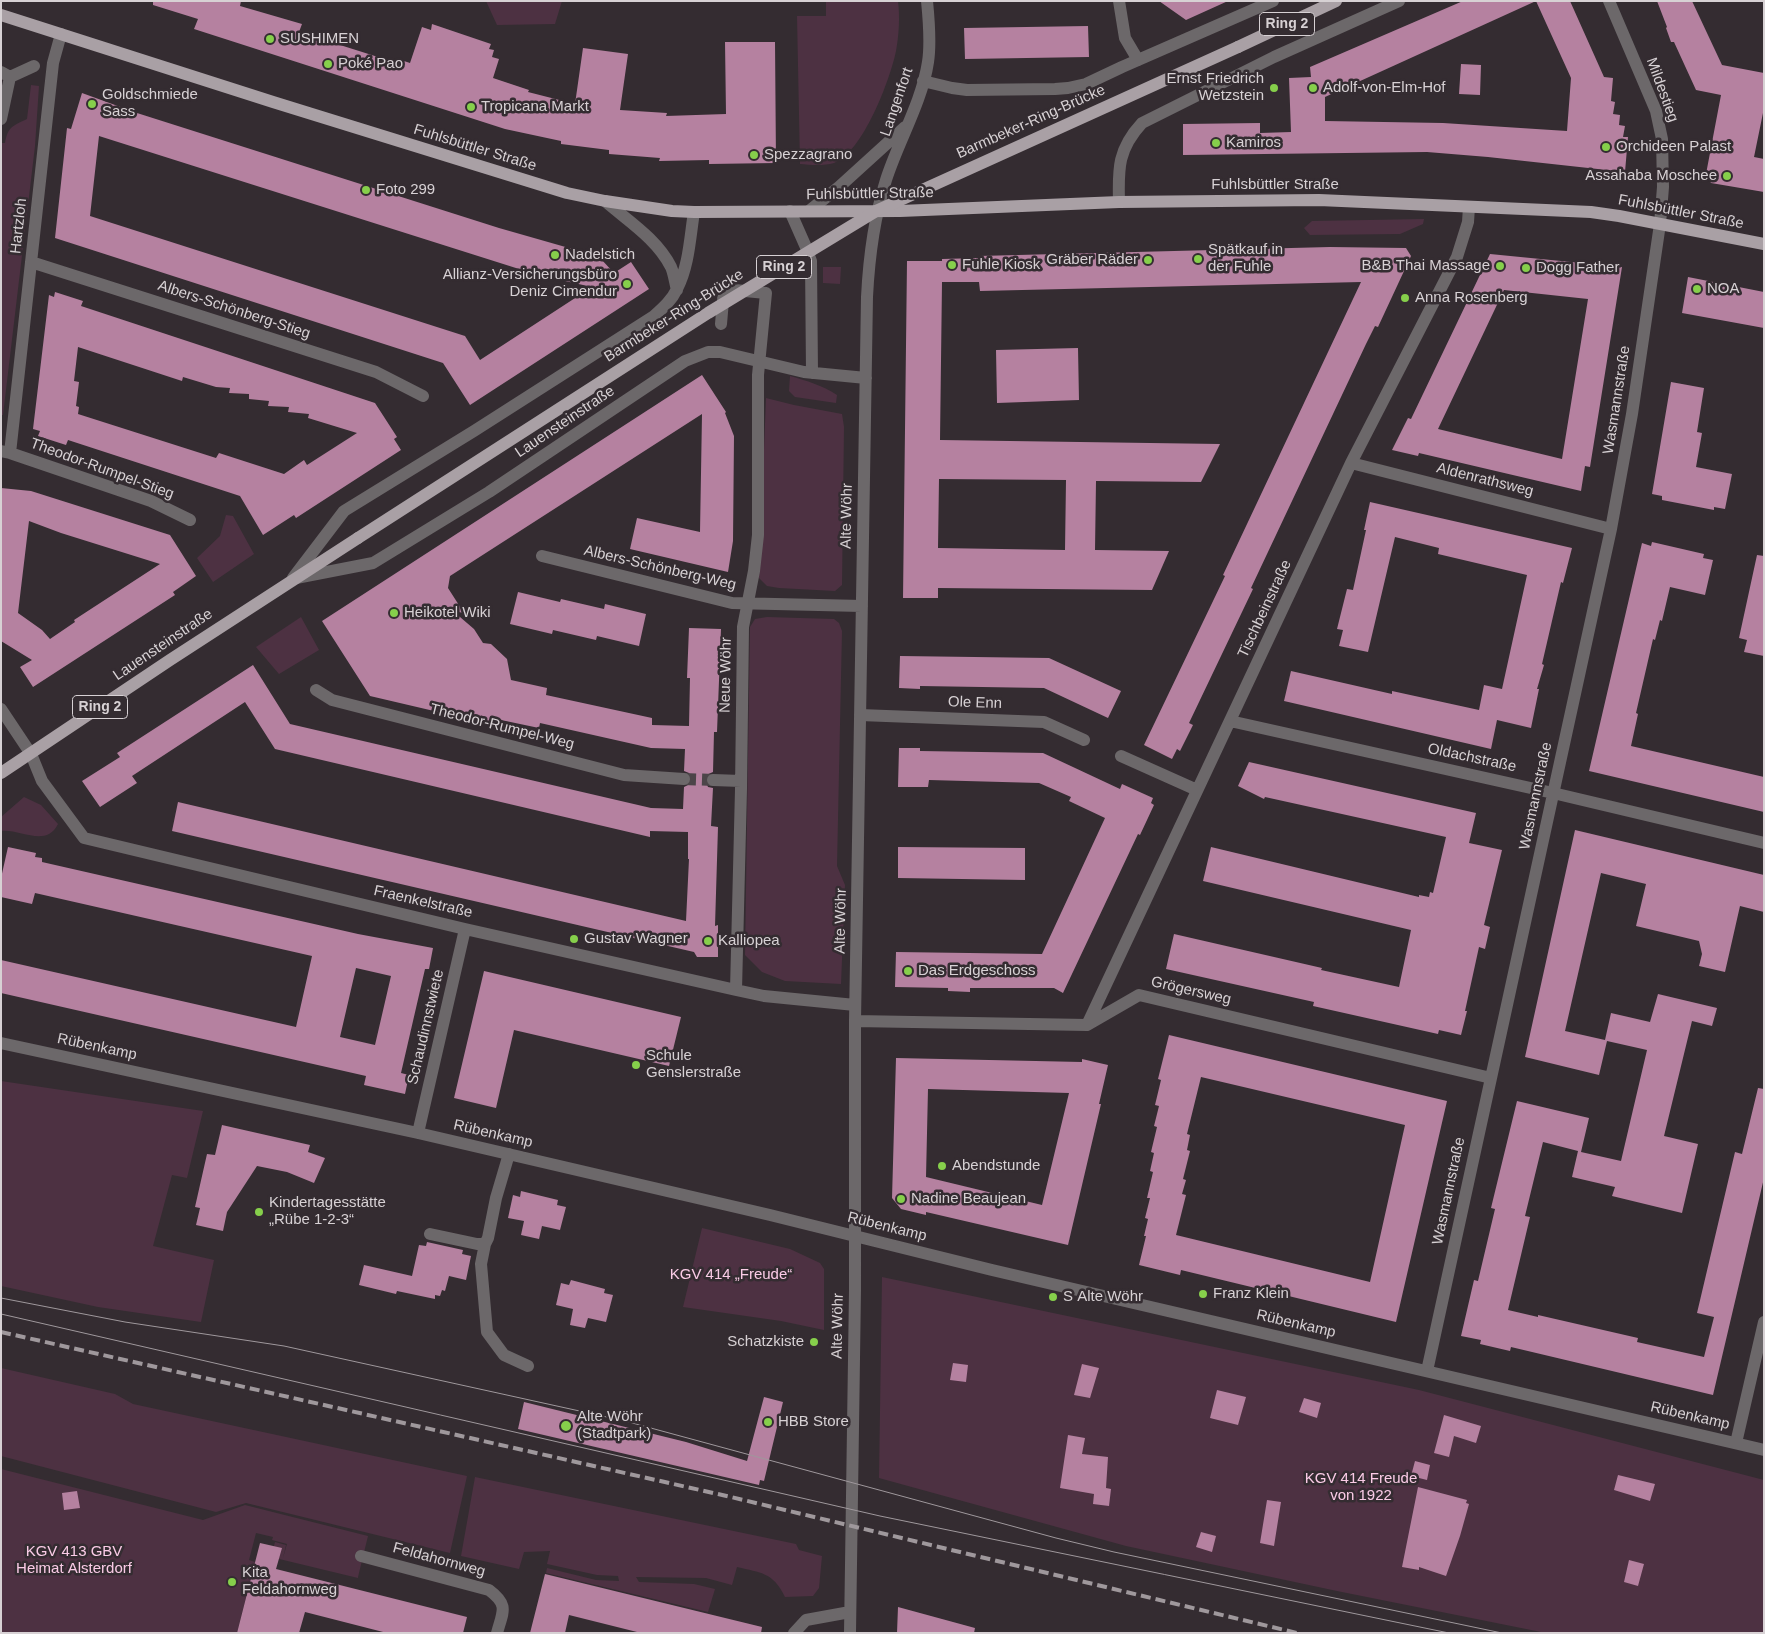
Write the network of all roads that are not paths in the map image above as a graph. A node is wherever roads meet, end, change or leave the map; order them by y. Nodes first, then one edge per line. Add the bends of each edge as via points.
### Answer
1 (927, 1) edge
2 (1119, 1) edge
3 (1274, 1) edge
4 (1336, 1) edge
5 (1400, 1) edge
6 (1609, 1) edge
7 (1, 15) edge
8 (61, 34) junction
9 (1138, 60) junction
10 (34, 66) dead end
11 (6, 75) edge
12 (923, 81) junction
13 (1, 119) edge
14 (907, 126) junction
15 (605, 201) junction
16 (1119, 202) junction
17 (1469, 207) junction
18 (790, 211) junction
19 (810, 211) junction
20 (878, 211) junction
21 (694, 212) junction
22 (1660, 224) junction
23 (1764, 244) edge
24 (31, 262) junction
25 (677, 290) junction
26 (721, 324) dead end
27 (760, 362) junction
28 (812, 373) junction
29 (866, 378) junction
30 (423, 396) dead end
31 (6, 452) edge
32 (1351, 463) junction
33 (190, 520) dead end
34 (1611, 529) junction
35 (358, 538) joint
36 (542, 556) dead end
37 (293, 578) junction
38 (747, 603) junction
39 (862, 606) junction
40 (316, 690) dead end
41 (1, 709) edge
42 (860, 716) junction
43 (1230, 721) junction
44 (1084, 740) dead end
45 (31, 754) junction
46 (1121, 756) dead end
47 (1, 773) edge
48 (684, 779) tunnel mouth
49 (713, 780) tunnel mouth
50 (741, 781) junction
51 (1197, 790) junction
52 (1553, 792) junction
53 (1764, 844) edge
54 (465, 929) junction
55 (736, 990) junction
56 (855, 1005) junction
57 (855, 1021) junction
58 (1087, 1025) junction
59 (1, 1043) edge
60 (1491, 1078) junction
61 (418, 1133) junction
62 (509, 1154) junction
63 (430, 1234) dead end
64 (854, 1235) junction
65 (485, 1244) junction
66 (1764, 1322) edge
67 (528, 1366) dead end
68 (1427, 1371) junction
69 (1736, 1443) junction
70 (1764, 1450) edge
71 (361, 1556) dead end
72 (850, 1612) junction
73 (497, 1633) edge
74 (794, 1633) edge
75 (850, 1633) edge

1 - 12 street, Langenfort via 928,56
2 - 9 street via 1125,38
3 - 9 street
4 - 35 main road, Barmbeker-Ring-Brücke / Ring 2, bridge via 876,211 708,313
5 - 16 street via 1274,57 1142,122 1121,155
6 - 22 street, Mildestieg via 1656,111 1662,139
7 - 8 main road, Fuhlsbüttler Straße
8 - 15 main road, Fuhlsbüttler Straße via 471,164
8 - 24 street, Hartzloh via 53,63
9 - 12 street via 1086,84 1068,88 967,90
10 - 11 street
11 - 13 street
12 - 14 street, Langenfort
14 - 19 street
14 - 20 street, Langenfort via 886,179
15 - 21 main road, Fuhlsbüttler Straße
15 - 25 street via 661,251 672,268
16 - 17 main road, Fuhlsbüttler Straße via 1318,200
16 - 20 main road, Fuhlsbüttler Straße
17 - 22 main road, Fuhlsbüttler Straße via 1591,212
17 - 32 street, Tischbeinstraße via 1468,222 1457,257
18 - 19 main road, Fuhlsbüttler Straße
18 - 21 main road, Fuhlsbüttler Straße
18 - 28 street via 811,261
19 - 20 main road, Fuhlsbüttler Straße
20 - 29 street, Alte Wöhr via 867,296
21 - 25 street, Lauensteinstraße
22 - 23 main road, Fuhlsbüttler Straße
22 - 34 street, Wasmannstraße
24 - 30 street, Albers-Schönberg-Stieg via 376,372
24 - 31 street, Hartzloh
25 - 37 street, Lauensteinstraße via 654,316 344,511
26 - 27 street, Neue Wöhr via 724,290 766,293
27 - 28 street, Lauensteinstraße
27 - 37 street, Lauensteinstraße via 720,352 708,352 685,361 489,492 374,564
27 - 38 street, Neue Wöhr via 758,535
28 - 29 street, Lauensteinstraße
29 - 39 street, Alte Wöhr
31 - 33 street, Theodor-Rumpel-Stieg via 151,502
32 - 34 street, Aldenrathsweg
32 - 43 street, Tischbeinstraße
34 - 52 street, Wasmannstraße
35 - 37 main road, Lauensteinstraße / Ring 2
36 - 38 street, Albers-Schönberg-Weg via 721,600
37 - 45 main road, Lauensteinstraße / Ring 2
38 - 39 street, Albers-Schönberg-Weg
38 - 50 street, Neue Wöhr via 743,627
39 - 42 street, Alte Wöhr
40 - 48 street, Theodor-Rumpel-Weg via 332,700 624,775
41 - 45 street
42 - 44 street, Ole Enn via 1044,722
42 - 56 street, Alte Wöhr
43 - 51 street, Tischbeinstraße
43 - 52 street, Oldachstraße
45 - 47 main road, Lauensteinstraße / Ring 2
45 - 54 street, Fraenkelstraße via 42,781 84,838
46 - 51 street
49 - 50 street
50 - 55 street, Neue Wöhr
51 - 58 street, Tischbeinstraße
52 - 53 street, Oldachstraße
52 - 60 street, Wasmannstraße
54 - 55 street, Fraenkelstraße
54 - 61 street, Schaudinnstwiete
55 - 56 street, Fraenkelstraße
56 - 57 street, Alte Wöhr
57 - 58 street
57 - 64 street, Alte Wöhr
58 - 60 street, Grögersweg via 1139,995
59 - 61 street, Rübenkamp
60 - 68 street, Wasmannstraße
61 - 62 street, Rübenkamp
62 - 64 street, Rübenkamp
62 - 65 street
63 - 65 street
64 - 68 street, Rübenkamp
64 - 72 street, Alte Wöhr
65 - 67 street via 481,1264 487,1332 504,1355
66 - 69 street
68 - 69 street, Rübenkamp
69 - 70 street, Rübenkamp
71 - 73 street, Feldahornweg via 489,1590 500,1598 503,1610
72 - 74 street via 806,1620
72 - 75 street, Alte Wöhr

